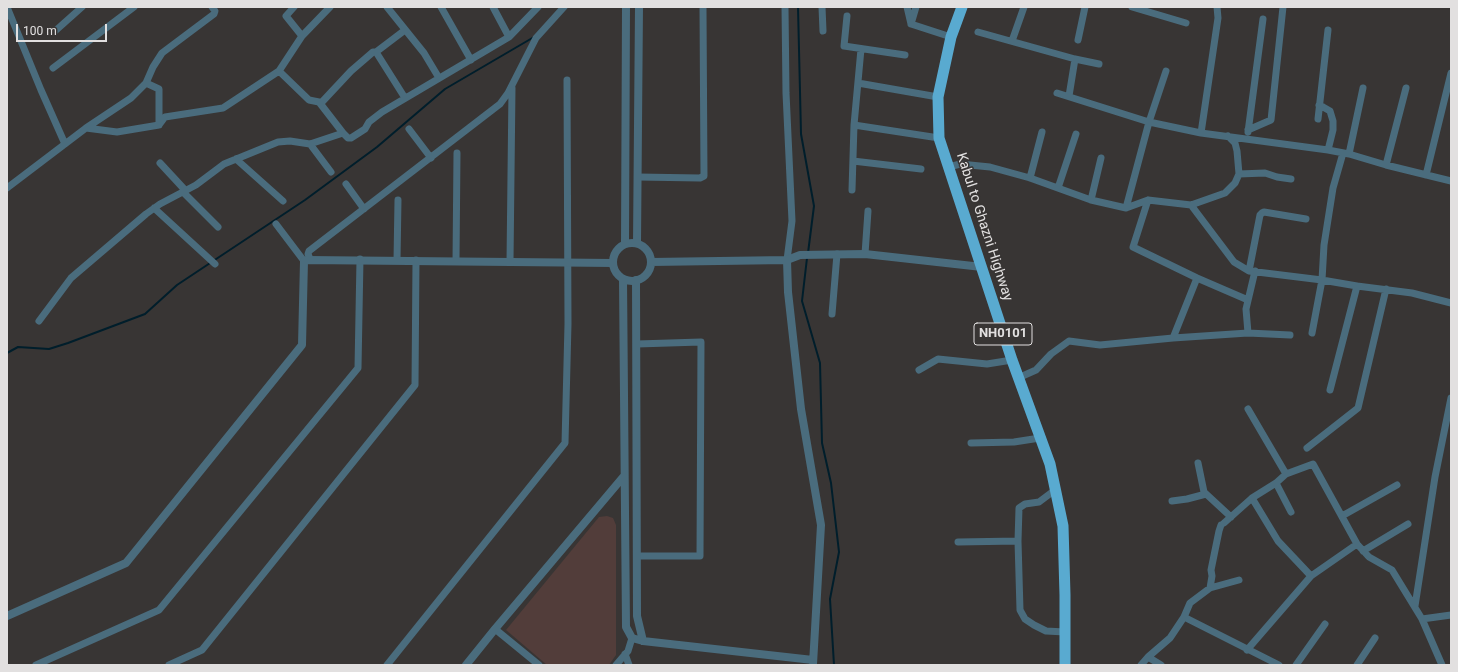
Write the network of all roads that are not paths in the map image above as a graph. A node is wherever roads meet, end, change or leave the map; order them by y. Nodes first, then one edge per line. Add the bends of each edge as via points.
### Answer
1 (7, 7) edge
2 (82, 7) edge
3 (134, 7) edge
4 (212, 7) edge
5 (294, 7) edge
6 (330, 7) edge
7 (388, 7) edge
8 (441, 7) edge
9 (494, 7) edge
10 (538, 7) edge
11 (564, 7) edge
12 (626, 7) edge
13 (638, 7) edge
14 (703, 7) edge
15 (785, 7) edge
16 (822, 7) edge
17 (907, 7) edge
18 (916, 7) edge
19 (962, 7) edge
20 (1024, 7) edge
21 (1085, 7) edge
22 (1132, 7) edge
23 (1217, 7) edge
24 (1283, 7) edge
25 (847, 16) dead end
26 (1263, 19) dead end
27 (1186, 23) dead end
28 (912, 24) junction
29 (405, 30) junction
30 (1328, 30) dead end
31 (823, 31) dead end
32 (54, 32) dead end
33 (978, 32) dead end
34 (302, 36) junction
35 (510, 37) junction
36 (951, 38) junction
37 (1078, 40) dead end
38 (1012, 41) junction
39 (861, 49) junction
40 (376, 52) junction
41 (905, 55) dead end
42 (1075, 59) junction
43 (471, 60) junction
44 (1099, 64) dead end
45 (53, 68) dead end
46 (1166, 71) dead end
47 (279, 72) junction
48 (1451, 72) edge
49 (439, 78) junction
50 (567, 80) dead end
51 (146, 83) junction
52 (858, 83) junction
53 (512, 85) junction
54 (1363, 88) dead end
55 (1406, 88) dead end
56 (1057, 93) dead end
57 (1069, 96) junction
58 (938, 97) junction
59 (405, 98) junction
60 (319, 102) junction
61 (1319, 105) junction
62 (1318, 119) dead end
63 (1149, 122) junction
64 (159, 125) junction
65 (854, 126) junction
66 (86, 128) junction
67 (409, 129) dead end
68 (1248, 130) junction
69 (1042, 132) dead end
70 (343, 133) junction
71 (1201, 133) junction
72 (1076, 134) dead end
73 (1228, 136) junction
74 (939, 138) junction
75 (1247, 139) junction
76 (65, 144) junction
77 (310, 144) junction
78 (1328, 150) junction
79 (1346, 153) junction
80 (458, 154) dead end
81 (431, 158) junction
82 (1101, 158) dead end
83 (236, 159) junction
84 (853, 161) junction
85 (160, 162) dead end
86 (1386, 166) junction
87 (949, 167) junction
88 (921, 169) dead end
89 (331, 172) dead end
90 (1239, 174) junction
91 (1426, 175) junction
92 (638, 177) junction
93 (1030, 178) junction
94 (1291, 179) dead end
95 (1451, 181) edge
96 (346, 184) dead end
97 (7, 188) edge
98 (1058, 188) junction
99 (852, 190) dead end
100 (184, 191) junction
101 (398, 200) dead end
102 (1091, 200) junction
103 (1148, 200) junction
104 (283, 201) dead end
105 (1191, 205) junction
106 (154, 208) junction
107 (1126, 208) junction
108 (364, 210) junction
109 (868, 211) dead end
110 (1306, 219) dead end
111 (276, 224) dead end
112 (218, 227) dead end
113 (638, 243) junction
114 (626, 244) junction
115 (834, 254) junction
116 (865, 254) junction
117 (307, 260) junction
118 (360, 260) junction
119 (397, 260) junction
120 (416, 260) junction
121 (786, 260) junction
122 (456, 261) junction
123 (510, 262) junction
124 (651, 262) junction
125 (568, 263) junction
126 (613, 263) junction
127 (215, 264) dead end
128 (982, 268) junction
129 (1252, 271) junction
130 (1196, 278) junction
131 (623, 279) junction
132 (636, 280) junction
133 (1322, 280) junction
134 (1356, 286) junction
135 (1386, 290) junction
136 (1248, 300) junction
137 (1451, 303) edge
138 (832, 314) dead end
139 (39, 321) dead end
140 (1248, 333) junction
141 (1312, 333) dead end
142 (1290, 335) dead end
143 (1173, 338) junction
144 (637, 344) junction
145 (1012, 360) junction
146 (919, 370) dead end
147 (1018, 378) junction
148 (1330, 390) dead end
149 (1451, 398) edge
150 (1248, 408) dead end
151 (1040, 438) junction
152 (971, 443) dead end
153 (1307, 448) dead end
154 (1198, 463) dead end
155 (1286, 474) junction
156 (624, 476) junction
157 (1276, 483) junction
158 (1397, 485) dead end
159 (1055, 490) junction
160 (1206, 494) junction
161 (1252, 498) junction
162 (1172, 501) dead end
163 (1291, 512) dead end
164 (1342, 516) junction
165 (1231, 517) junction
166 (1408, 524) dead end
167 (1018, 541) junction
168 (958, 542) dead end
169 (1357, 544) junction
170 (1363, 551) junction
171 (637, 556) junction
172 (1311, 576) junction
173 (1239, 580) dead end
174 (1210, 588) junction
175 (1415, 606) junction
176 (1451, 615) edge
177 (7, 616) edge
178 (1184, 617) junction
179 (1422, 618) junction
180 (1325, 624) dead end
181 (495, 629) junction
182 (1065, 632) junction
183 (632, 638) junction
184 (1375, 638) dead end
185 (643, 641) junction
186 (1248, 650) junction
187 (625, 654) junction
188 (1148, 657) junction
189 (813, 662) edge
190 (36, 665) edge
191 (169, 665) edge
192 (387, 665) edge
193 (466, 665) edge
194 (539, 665) edge
195 (616, 665) edge
196 (629, 665) edge
197 (1064, 665) edge
198 (1141, 665) edge
199 (1161, 665) edge
200 (1279, 665) edge
201 (1296, 665) edge
202 (1357, 665) edge
203 (1442, 665) edge

1 - 76 street
2 - 32 street
3 - 45 street
4 - 51 street via 214,14 162,53
5 - 34 street via 286,16
6 - 34 street
7 - 29 street
8 - 43 street
9 - 35 street
10 - 35 street
11 - 53 street via 536,38
12 - 114 street
13 - 92 street
14 - 92 street via 704,176
15 - 121 street via 792,221
16 - 31 street
17 - 28 street
18 - 28 street
19 - 36 highway, Kabul to Ghazni Highway / NH0101
20 - 38 street
21 - 37 street
22 - 27 street
23 - 71 street via 1218,18
24 - 68 street via 1270,120
25 - 39 street via 844,46
26 - 68 street
28 - 36 street
29 - 40 street
29 - 49 street via 424,53
30 - 61 street
33 - 38 street
34 - 47 street
35 - 43 street
36 - 58 highway, Kabul to Ghazni Highway / NH0101
38 - 42 street
39 - 41 street
39 - 52 street
40 - 59 street
40 - 60 street via 371,52 322,102
42 - 44 street
42 - 57 street
43 - 49 street
46 - 63 street
47 - 60 street via 309,100
47 - 64 street via 223,108 165,117
48 - 91 street
49 - 59 street
50 - 125 street
51 - 64 street via 159,89
51 - 66 street via 131,98
52 - 58 street
52 - 65 street
53 - 81 street via 500,104
53 - 123 street
54 - 79 street
55 - 86 street
56 - 57 street
57 - 63 street
58 - 74 highway, Kabul to Ghazni Highway / NH0101
59 - 70 street via 373,118 364,129 351,138
60 - 70 street
61 - 62 street
61 - 78 street via 1330,112 1333,121
63 - 71 street
63 - 107 street
64 - 66 street via 117,132
65 - 74 street
65 - 84 street
66 - 76 street
67 - 81 street
68 - 75 street
69 - 93 street
70 - 77 street
71 - 73 street
72 - 98 street
73 - 75 street
73 - 90 street via 1235,143
74 - 87 highway, Kabul to Ghazni Highway / NH0101
75 - 78 street
76 - 97 street
77 - 83 street via 278,142
77 - 89 street
78 - 79 street
79 - 86 street
79 - 133 street via 1333,188 1324,245
80 - 122 street
81 - 108 street
82 - 102 street
83 - 100 street via 224,164
83 - 104 street
84 - 88 street
84 - 99 street
85 - 100 street
86 - 91 street
87 - 93 street via 960,164 990,167
87 - 128 highway, Kabul to Ghazni Highway / NH0101
90 - 94 street via 1265,173
90 - 105 street via 1235,183 1225,193
91 - 95 street
92 - 113 street
93 - 98 street
96 - 108 street
98 - 102 street
100 - 106 street
100 - 112 street
101 - 119 street
102 - 107 street
103 - 105 street
103 - 107 street
103 - 130 street via 1133,246
105 - 129 street via 1234,262
106 - 127 street
106 - 139 street via 71,278
108 - 117 street via 309,251
109 - 116 street
110 - 129 street via 1262,213
111 - 117 street
113 - 114 street
113 - 124 street via 647,250
114 - 126 street via 616,251
115 - 116 street
115 - 121 street via 800,255
115 - 138 street
116 - 128 street
117 - 118 street
117 - 177 street via 302,345 126,563
118 - 119 street
118 - 190 street via 358,368 159,610
119 - 120 street
120 - 122 street
120 - 191 street via 415,385 202,650
121 - 124 street
121 - 189 street via 801,410 821,525
122 - 123 street
123 - 125 street
124 - 132 street via 647,274
125 - 126 street
125 - 192 street via 565,443
126 - 131 street via 614,270
128 - 145 highway, Kabul to Ghazni Highway / NH0101
129 - 133 street
129 - 136 street
130 - 136 street
130 - 143 street
131 - 132 street
131 - 156 street
132 - 144 street
133 - 134 street
133 - 141 street
134 - 135 street
134 - 148 street
135 - 137 street via 1412,293
135 - 153 street via 1358,408
136 - 140 street
140 - 142 street
140 - 143 street
143 - 147 street via 1100,345 1069,341 1051,354 1036,370
144 - 171 street
144 - 171 street via 701,342 700,556
145 - 146 street via 988,364 938,359
145 - 147 highway, Kabul to Ghazni Highway / NH0101
147 - 151 highway, Kabul to Ghazni Highway / NH0101
149 - 175 street
150 - 155 street
151 - 152 street via 1014,442
151 - 159 highway, Kabul to Ghazni Highway / NH0101 via 1050,464
154 - 160 street
155 - 157 street
155 - 164 street via 1313,464
156 - 181 street
156 - 183 street via 626,627
157 - 161 street
157 - 163 street
158 - 164 street
159 - 167 street via 1040,502 1025,504 1019,508
159 - 182 highway, Kabul to Ghazni Highway / NH0101 via 1063,526
160 - 162 street
160 - 165 street
161 - 165 street
161 - 172 street via 1278,542
164 - 169 street
165 - 174 street via 1219,530
166 - 170 street
167 - 168 street
167 - 182 street via 1022,614 1034,625 1046,631
169 - 170 street
169 - 172 street
170 - 175 street via 1392,570
171 - 185 street via 637,616
172 - 186 street
173 - 174 street
174 - 178 street via 1190,603
175 - 179 street
176 - 179 street
178 - 186 street
178 - 188 street via 1170,638
179 - 203 street
180 - 201 street
181 - 193 street
181 - 194 street
182 - 197 highway, Kabul to Ghazni Highway / NH0101
183 - 185 street
183 - 187 street
184 - 202 street
185 - 189 street
186 - 200 street
187 - 195 street
187 - 196 street
188 - 198 street
188 - 199 street

